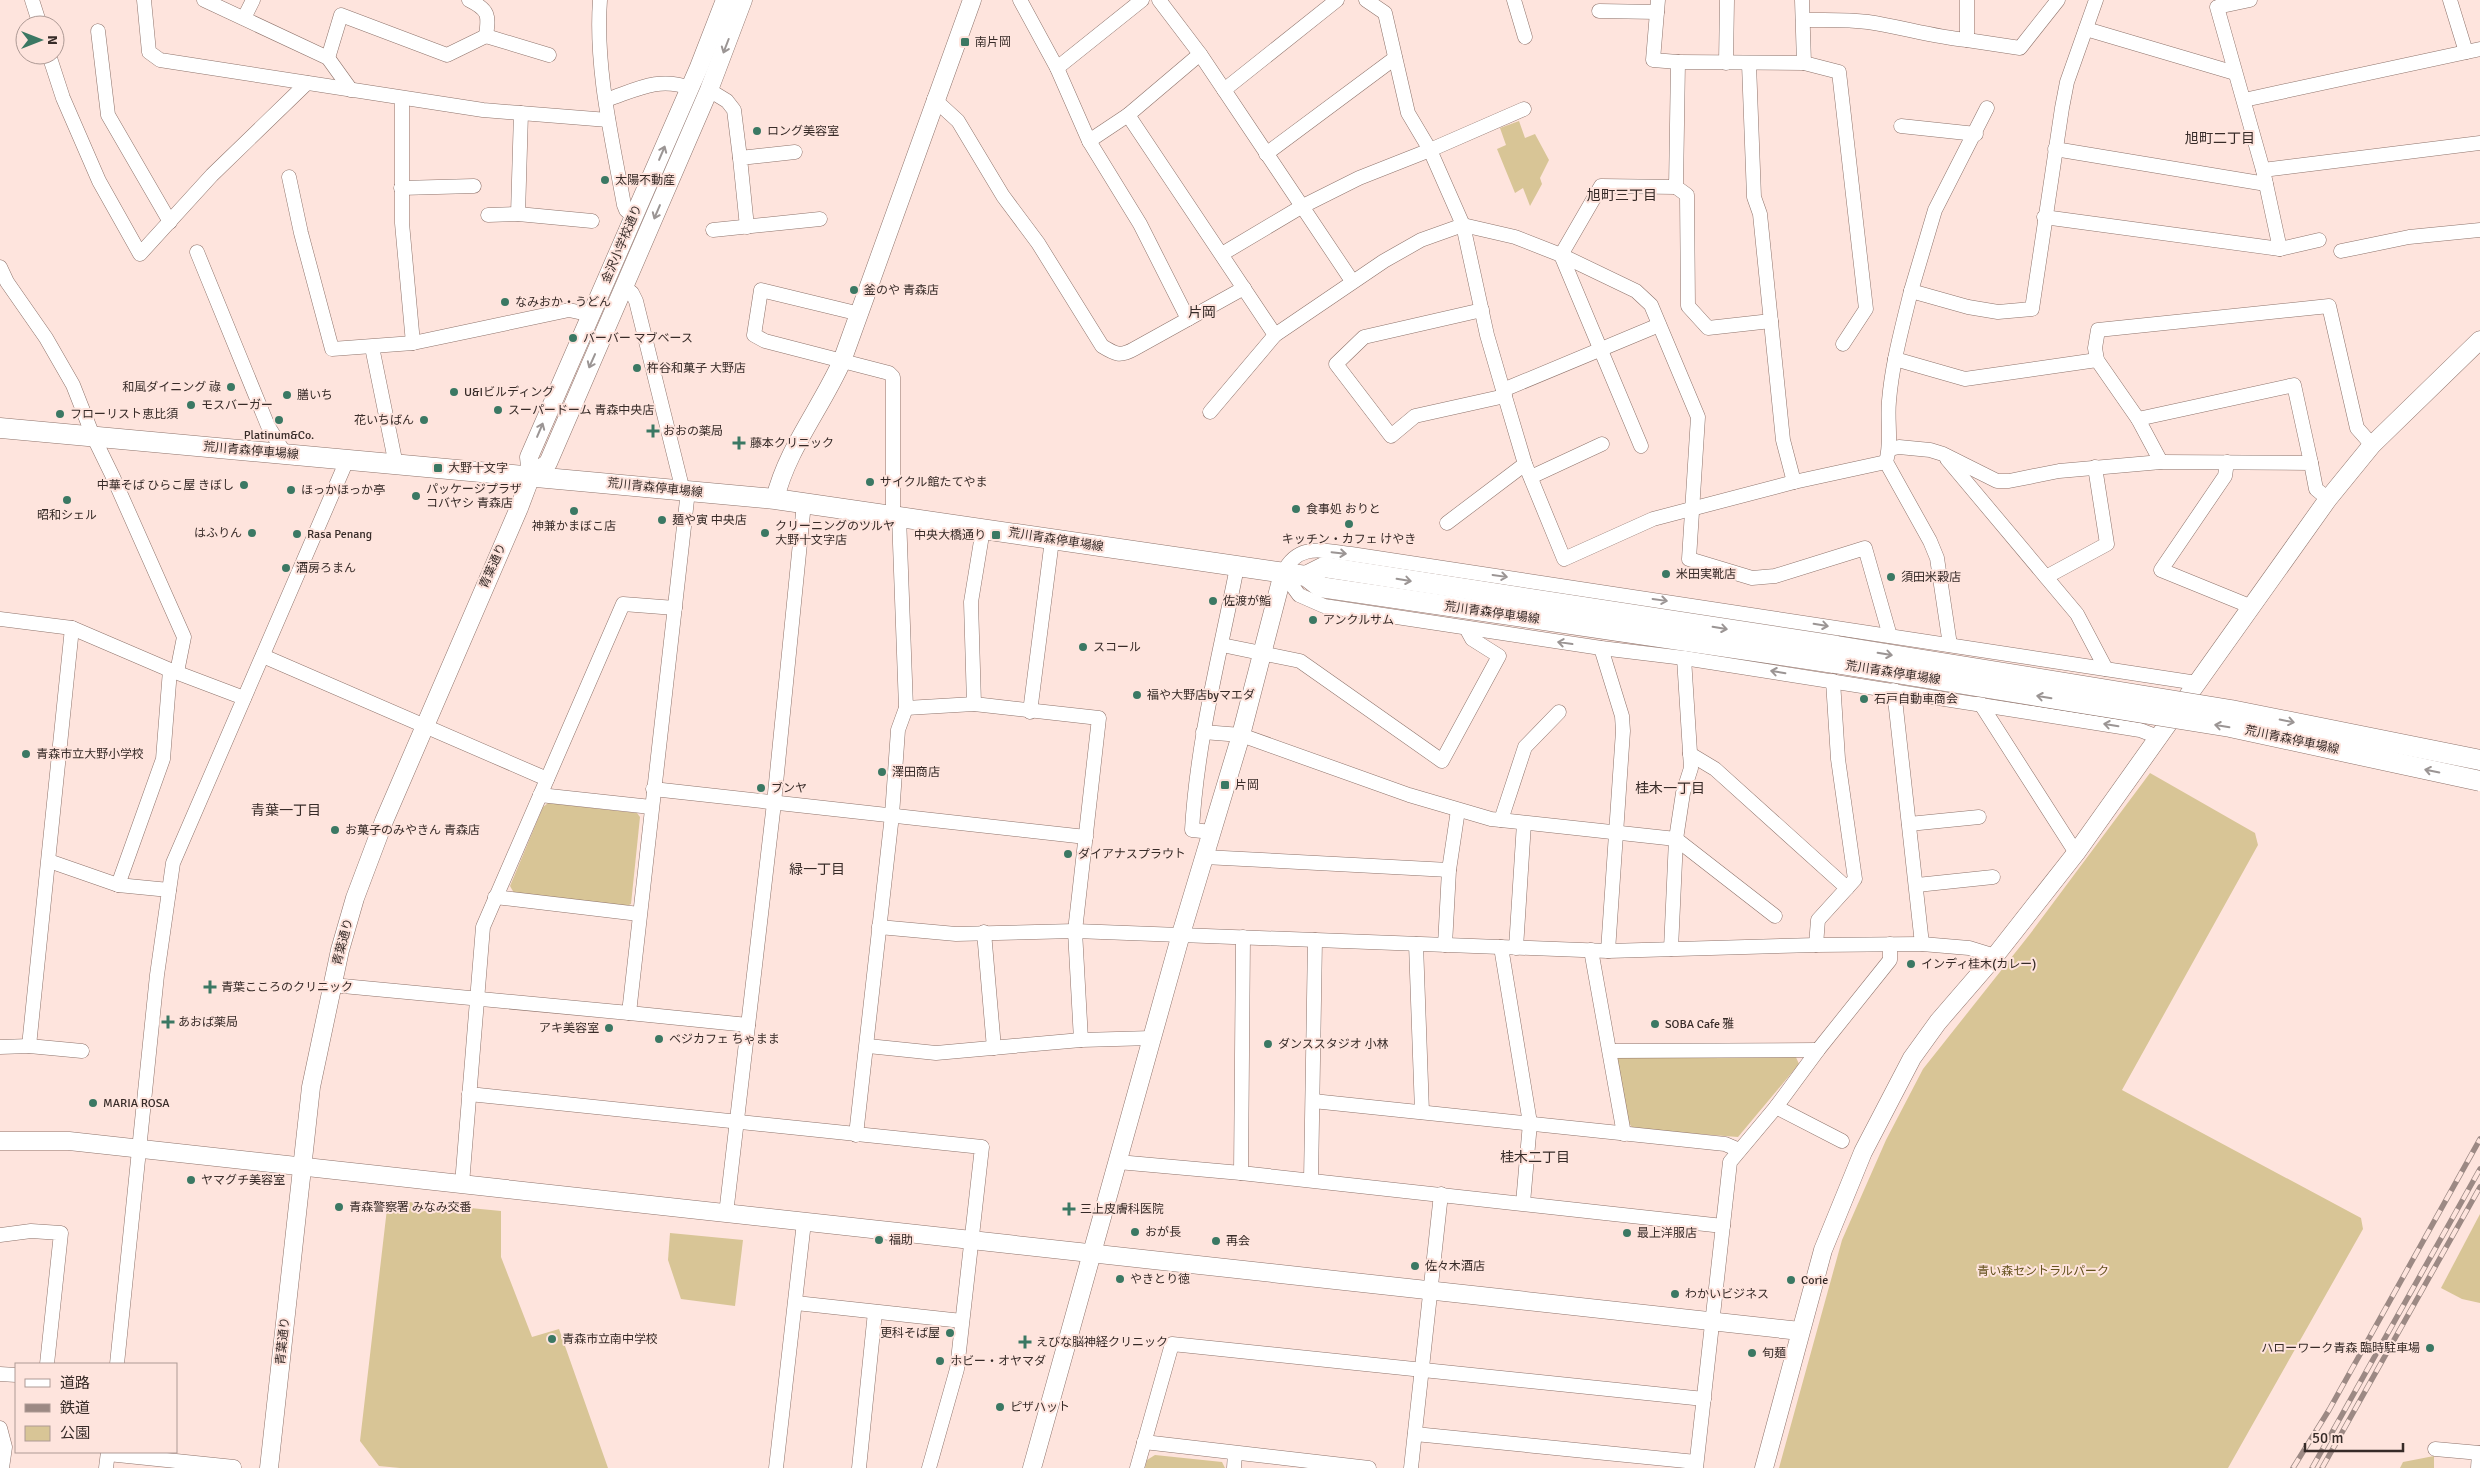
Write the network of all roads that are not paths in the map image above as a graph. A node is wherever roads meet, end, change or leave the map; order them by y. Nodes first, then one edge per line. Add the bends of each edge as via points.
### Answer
1 (32, 0) edge
2 (144, 0) edge
3 (204, 0) edge
4 (253, 0) edge
5 (469, 0) edge
6 (600, 0) edge
7 (725, 0) edge
8 (743, 0) edge
9 (972, 0) edge
10 (1020, 0) edge
11 (1142, 0) edge
12 (1159, 0) edge
13 (1337, 0) edge
14 (1366, 0) edge
15 (1514, 0) edge
16 (1727, 0) edge
17 (1802, 0) edge
18 (1967, 0) edge
19 (2058, 0) edge
20 (2096, 0) edge
21 (2250, 0) edge
22 (2450, 0) edge
23 (2216, 4) edge
24 (1657, 6) edge
25 (1599, 11) dead end
26 (37, 15) edge
27 (244, 18) junction
28 (1803, 20) junction
29 (2086, 29) junction
30 (98, 31) dead end
31 (486, 36) junction
32 (1525, 37) dead end
33 (1967, 40) junction
34 (2480, 49) edge
35 (2466, 52) junction
36 (1200, 54) junction
37 (549, 55) dead end
38 (328, 58) junction
39 (1395, 58) junction
40 (1678, 62) junction
41 (1726, 63) junction
42 (1804, 63) junction
43 (1748, 64) junction
44 (53, 65) edge
45 (1057, 68) junction
46 (2235, 74) junction
47 (308, 83) junction
48 (690, 88) junction
49 (351, 90) junction
50 (709, 90) junction
51 (1224, 90) junction
52 (402, 99) junction
53 (934, 99) junction
54 (606, 100) junction
55 (2244, 100) junction
56 (1987, 108) dead end
57 (1524, 110) dead end
58 (521, 113) junction
59 (1128, 115) junction
60 (608, 120) junction
61 (1901, 126) dead end
62 (1976, 134) junction
63 (1089, 141) junction
64 (2480, 143) edge
65 (2055, 149) junction
66 (1430, 150) junction
67 (795, 152) dead end
68 (1266, 154) junction
69 (740, 158) junction
70 (289, 177) dead end
71 (2264, 177) junction
72 (474, 186) dead end
73 (1676, 187) junction
74 (401, 188) junction
75 (1301, 207) junction
76 (518, 214) junction
77 (488, 215) dead end
78 (634, 217) junction
79 (2044, 217) junction
80 (820, 219) dead end
81 (592, 221) dead end
82 (170, 222) junction
83 (1463, 224) junction
84 (747, 227) junction
85 (713, 230) dead end
86 (2480, 230) edge
87 (2319, 240) dead end
88 (2280, 249) junction
89 (2341, 251) dead end
90 (197, 252) dead end
91 (1222, 254) junction
92 (1561, 255) junction
93 (0, 267) edge
94 (1352, 281) junction
95 (625, 287) junction
96 (1244, 288) junction
97 (1911, 292) junction
98 (1482, 310) junction
99 (860, 314) junction
100 (592, 315) junction
101 (1188, 319) junction
102 (1771, 321) junction
103 (1658, 325) junction
104 (1275, 335) junction
105 (2480, 340) edge
106 (414, 343) junction
107 (1843, 344) dead end
108 (372, 347) junction
109 (1600, 350) junction
110 (1895, 358) junction
111 (2097, 360) junction
112 (842, 361) junction
113 (1504, 393) junction
114 (1210, 412) dead end
115 (2138, 418) junction
116 (0, 428) edge
117 (93, 436) junction
118 (1602, 444) dead end
119 (1641, 446) dead end
120 (2372, 446) junction
121 (285, 454) junction
122 (1943, 454) junction
123 (1888, 455) junction
124 (347, 460) junction
125 (2161, 462) junction
126 (2227, 462) junction
127 (2311, 463) junction
128 (396, 465) junction
129 (2095, 467) junction
130 (1528, 471) junction
131 (531, 476) junction
132 (1794, 482) junction
133 (686, 491) junction
134 (775, 499) junction
135 (2328, 499) junction
136 (804, 503) junction
137 (1691, 510) junction
138 (896, 516) junction
139 (1447, 523) dead end
140 (983, 529) junction
141 (1052, 540) junction
142 (1237, 567) junction
143 (1283, 573) junction
144 (2046, 577) junction
145 (2252, 607) junction
146 (675, 608) junction
147 (0, 618) edge
148 (72, 628) junction
149 (1466, 628) junction
150 (1890, 636) junction
151 (1222, 645) junction
152 (1950, 645) junction
153 (1601, 648) junction
154 (1264, 653) junction
155 (263, 656) junction
156 (1684, 658) junction
157 (1834, 663) junction
158 (2106, 669) junction
159 (174, 671) junction
160 (2197, 683) junction
161 (1894, 690) junction
162 (244, 698) junction
163 (1980, 703) junction
164 (974, 704) junction
165 (906, 708) junction
166 (1030, 712) junction
167 (1558, 712) dead end
168 (424, 726) junction
169 (1203, 732) junction
170 (1241, 735) junction
171 (2158, 737) junction
172 (1690, 754) junction
173 (2480, 760) edge
174 (546, 779) junction
175 (2480, 781) edge
176 (653, 789) junction
177 (540, 795) junction
178 (774, 803) junction
179 (651, 807) junction
180 (1458, 810) junction
181 (892, 815) junction
182 (1978, 817) dead end
183 (1501, 820) junction
184 (1524, 823) junction
185 (1909, 824) junction
186 (1212, 832) junction
187 (1615, 833) junction
188 (1086, 837) junction
189 (1676, 839) junction
190 (2076, 852) junction
191 (1204, 856) junction
192 (49, 861) junction
193 (1449, 870) junction
194 (1993, 877) dead end
195 (118, 885) junction
196 (1917, 886) junction
197 (1847, 888) junction
198 (169, 890) junction
199 (496, 897) junction
200 (639, 914) junction
201 (1775, 916) dead end
202 (879, 927) junction
203 (1075, 931) junction
204 (984, 932) junction
205 (1181, 934) junction
206 (1243, 937) junction
207 (1315, 940) junction
208 (1416, 944) junction
209 (1890, 944) junction
210 (1922, 944) junction
211 (1445, 945) junction
212 (1816, 945) junction
213 (1501, 947) junction
214 (1516, 948) junction
215 (1671, 949) junction
216 (1591, 950) junction
217 (1608, 951) junction
218 (1995, 956) junction
219 (332, 985) junction
220 (475, 999) junction
221 (629, 1013) junction
222 (748, 1025) junction
223 (1152, 1038) junction
224 (1081, 1040) junction
225 (29, 1046) junction
226 (868, 1046) junction
227 (0, 1047) edge
228 (994, 1048) junction
229 (82, 1050) dead end
230 (1818, 1050) junction
231 (1610, 1051) junction
232 (469, 1094) junction
233 (1313, 1101) junction
234 (1776, 1107) junction
235 (1422, 1112) junction
236 (737, 1123) junction
237 (1530, 1123) junction
238 (1624, 1134) junction
239 (856, 1135) junction
240 (0, 1141) edge
241 (1842, 1141) dead end
242 (140, 1149) junction
243 (1740, 1150) junction
244 (1118, 1162) junction
245 (302, 1168) junction
246 (1241, 1173) junction
247 (1311, 1180) junction
248 (462, 1184) junction
249 (1441, 1194) junction
250 (1523, 1203) junction
251 (726, 1214) junction
252 (804, 1222) junction
253 (1723, 1226) junction
254 (0, 1234) edge
255 (971, 1240) junction
256 (1093, 1252) junction
257 (1430, 1290) junction
258 (796, 1303) junction
259 (876, 1312) junction
260 (1714, 1320) junction
261 (962, 1321) junction
262 (1800, 1331) junction
263 (47, 1363) edge
264 (117, 1363) edge
265 (1422, 1370) junction
266 (0, 1374) edge
267 (15, 1375) edge
268 (1704, 1399) junction
269 (0, 1428) edge
270 (1415, 1434) junction
271 (1144, 1442) junction
272 (2435, 1449) dead end
273 (1235, 1453) junction
274 (2479, 1453) edge
275 (107, 1458) edge
276 (1696, 1465) edge
277 (1328, 1466) edge
278 (234, 1467) edge
279 (2, 1468) edge
280 (269, 1468) edge
281 (776, 1468) edge
282 (859, 1468) edge
283 (929, 1468) edge
284 (1032, 1468) edge
285 (1137, 1468) edge
286 (1234, 1468) edge
287 (1369, 1468) edge
288 (1411, 1468) edge
289 (1764, 1468) edge
290 (2478, 1468) edge

1 - 26 street
2 - 47 street via 149,52 160,60
3 - 27 street
4 - 27 street
5 - 31 street via 482,6 487,13
6 - 54 street via 599,38
7 - 48 street, 金沢小学校通り
8 -> 50 street, 金沢小学校通り
9 - 53 street
10 - 45 street
11 - 45 street
12 - 36 street
13 - 51 street
14 - 39 street via 1385,13
15 - 32 street
16 - 41 street
17 - 28 street
18 - 33 street
19 - 33 street via 2020,48
20 - 29 street
21 - 23 street
22 - 35 street
23 - 46 street
24 - 25 street
24 - 40 street via 1653,60
27 - 38 street
28 - 33 street via 1865,21 1930,36
28 - 42 street
29 - 46 street
29 - 65 street via 2067,82
30 - 82 street via 108,115
31 - 37 street
31 - 38 street via 448,55 341,15
34 - 35 street
35 - 55 street
36 - 51 street
36 - 59 street
38 - 49 street
39 - 66 street via 1408,113
39 - 68 street
40 - 41 street
40 - 73 street
41 - 43 street
42 - 43 street
42 - 107 street via 1838,72 1866,309
43 - 102 street via 1754,197 1760,214
44 - 82 street via 63,98 99,182 140,254
45 - 63 street
46 - 55 street
47 - 49 street
47 - 82 street via 212,175
48 - 54 street via 664,82
78 -> 48 street, 金沢小学校通り
49 - 52 street
50 - 69 street via 727,101 734,110
50 -> 95 street, 金沢小学校通り
51 - 68 street
52 - 58 street
52 - 74 street
53 - 99 street
53 - 101 street via 958,121 1003,196 1038,243 1102,346 1123,355
54 - 60 street
55 - 71 street
56 - 62 street
57 - 66 street
58 - 60 street
58 - 76 street
59 - 63 street
59 - 91 street
60 - 78 street via 624,205
61 - 62 street
62 - 97 street via 1935,210
63 - 101 street via 1140,224
64 - 71 street
65 - 71 street
65 - 79 street
66 - 75 street via 1359,178
66 - 83 street
67 - 69 street
68 - 75 street
69 - 84 street
70 - 108 street via 332,350
71 - 88 street
72 - 74 street
73 - 92 street via 1601,186
73 - 102 street via 1687,195 1688,306 1708,328
74 - 106 street
75 - 91 street
75 - 94 street
76 - 77 street
76 - 81 street
78 - 100 street, 金沢小学校通り
79 - 88 street
79 - 97 street via 2032,309 1998,312
80 - 84 street
83 - 92 street via 1515,237
83 - 94 street via 1421,240
83 - 98 street
84 - 85 street
86 - 89 street via 2409,237
87 - 88 street
90 - 121 street via 268,426
91 - 96 street
92 - 103 street via 1636,291 1651,305
92 - 109 street
93 - 117 street via 73,385
94 - 104 street
95 -> 131 street, 金沢小学校通り via 548,463
95 - 133 street via 636,301
96 - 101 street
96 - 104 street
97 - 110 street
98 - 113 street
98 - 113 street via 1364,337 1336,364 1391,436 1415,416
99 - 112 street
99 - 112 street via 761,290 754,335 765,341
100 - 106 street via 569,310
131 -> 100 street, 金沢小学校通り via 529,456
102 - 132 street via 1783,440
103 - 109 street
103 - 137 street via 1698,417
104 - 114 street
105 - 120 street
106 - 108 street
108 - 128 street
109 - 113 street
109 - 119 street
110 - 111 street via 1965,379
110 - 123 street via 1888,402
111 - 115 street
111 - 120 street via 2098,330 2329,306 2357,428
112 - 134 street via 824,401 795,446 781,476
112 - 138 street via 889,373 893,377
113 - 130 street
115 - 125 street
115 - 127 street via 2294,386
116 - 117 main road, 荒川青森停車場線
117 - 121 main road, 荒川青森停車場線
117 - 159 street via 184,637
118 - 130 street
120 - 135 street
121 - 124 main road, 荒川青森停車場線
122 - 123 street via 1920,449
122 - 129 street via 1996,481
122 - 144 street
123 - 132 street
123 - 152 street via 1937,558
124 - 128 main road, 荒川青森停車場線
124 - 155 street
125 - 126 street
125 - 129 street
126 - 127 street
126 - 145 street via 2225,476 2160,570
127 - 135 street via 2316,489
128 - 131 main road, 荒川青森停車場線
129 - 144 street via 2107,544
130 - 137 street via 1564,559 1653,520
130 - 139 street
131 - 133 main road, 荒川青森停車場線
131 - 168 street, 青葉通り
132 - 137 street
133 - 134 main road, 荒川青森停車場線
133 - 146 street
134 - 136 main road, 荒川青森停車場線
135 - 145 street
136 - 138 main road, 荒川青森停車場線
136 - 178 street
137 - 150 street via 1689,559 1752,578 1775,576 1864,548
138 - 140 main road, 荒川青森停車場線
138 - 165 street
140 - 141 main road, 荒川青森停車場線
140 - 164 street via 971,602
141 - 142 main road, 荒川青森停車場線
141 - 166 street
142 - 143 main road, 荒川青森停車場線
142 - 151 street
143 - 149 street via 1299,595 1324,606
143 -> 150 street via 1289,561 1299,553 1314,550
143 - 154 street
143 - 157 main road, 荒川青森停車場線 via 1306,576 1320,587
144 - 158 street via 2077,614
145 - 160 street
146 - 174 street via 623,604
146 - 176 street
147 - 148 street
148 - 159 street
148 - 192 street
153 -> 149 street
149 - 154 street via 1472,639 1499,656 1442,761 1300,661
150 - 152 street
151 - 154 street
151 - 169 street
152 - 158 street
153 - 156 street
153 - 187 street via 1622,716
154 - 170 street
155 - 162 street
155 - 168 street
157 -> 156 street
156 - 172 street
157 - 161 street
157 -> 173 main road, 荒川青森停車場線, bridge via 2231,710
175 -> 157 main road, 荒川青森停車場線, bridge via 2230,727
157 - 197 street via 1838,759 1855,879
158 - 160 street
159 - 162 street
159 - 195 street via 163,759
160 - 171 street
161 - 163 street
161 - 185 street
162 - 198 street via 173,863
171 -> 163 street via 2140,730
163 - 190 street
164 - 165 street
164 - 166 street
165 - 181 street via 898,730
166 - 188 street via 1098,718
167 - 183 street via 1525,747
168 - 174 street
168 - 219 street, 青葉通り via 367,864
169 - 170 street
169 - 186 street via 1194,788 1192,830
170 - 180 street
170 - 186 street
171 - 190 street
172 - 189 street via 1691,768 1683,793
172 - 197 street via 1715,768
174 - 177 street
176 - 178 street
176 - 179 street
177 - 179 street
177 - 199 street
178 - 181 street
178 - 222 street
179 - 200 street
180 - 183 street
180 - 193 street
181 - 188 street
181 - 202 street
182 - 185 street
183 - 184 street
184 - 187 street
184 - 214 street
185 - 196 street
186 - 191 street
187 - 189 street
187 - 217 street
188 - 203 street
189 - 201 street
189 - 215 street
190 - 218 street
191 - 193 street
191 - 205 street
192 - 195 street
192 - 225 street
193 - 211 street
194 - 196 street
195 - 198 street
196 - 210 street
197 - 212 street via 1818,920
198 - 242 street
199 - 200 street
199 - 220 street via 481,935
200 - 221 street
202 - 204 street via 956,934
202 - 226 street
203 - 204 street
203 - 205 street
203 - 224 street
204 - 228 street
205 - 206 street
205 - 223 street
206 - 207 street
206 - 246 street
207 - 208 street
207 - 233 street
208 - 211 street
208 - 235 street
209 - 210 street
209 - 212 street
209 - 230 street via 1890,960
210 - 218 street via 1969,948
211 - 213 street
212 - 215 street
213 - 214 street
213 - 237 street
214 - 216 street
215 - 217 street
216 - 217 street
216 - 231 street
218 - 262 street via 1938,1022 1912,1058 1890,1098 1838,1209
219 - 220 street
219 - 245 street, 青葉通り via 311,1086
220 - 221 street
220 - 232 street
221 - 222 street
222 - 236 street
223 - 224 street
223 - 244 street
224 - 228 street
225 - 227 street
225 - 229 street
226 - 228 street via 936,1053
226 - 239 street
230 - 231 street
230 - 234 street
231 - 238 street
232 - 236 street
232 - 248 street
233 - 235 street
233 - 247 street
234 - 241 street
234 - 243 street
235 - 237 street
236 - 239 street
236 - 251 street
237 - 238 street
237 - 250 street
238 - 243 street via 1725,1144
239 - 255 street via 982,1147
240 - 242 street via 69,1141
242 - 245 street
242 - 264 street
243 - 253 street via 1730,1162
244 - 246 street
244 - 256 street
245 - 248 street
245 - 280 street, 青葉通り
246 - 247 street
247 - 249 street
248 - 251 street
249 - 250 street
249 - 257 street
250 - 253 street
251 - 252 street
252 - 255 street
252 - 258 street
253 - 260 street
254 - 263 street via 31,1231 61,1234
255 - 256 street
255 - 261 street
256 - 257 street
256 - 284 street
257 - 260 street
257 - 265 street
258 - 259 street
258 - 281 street
259 - 261 street
259 - 282 street
260 - 262 street
260 - 268 street
261 - 283 street via 957,1369
262 - 289 street
265 - 268 street
265 - 270 street
265 - 271 street via 1172,1344
266 - 267 street
268 - 276 street
269 - 279 street via 5,1447
270 - 276 street
270 - 288 street
271 - 273 street
271 - 285 street
272 - 274 street
273 - 277 street
273 - 286 street
274 - 290 street
275 - 278 street
277 - 287 street

